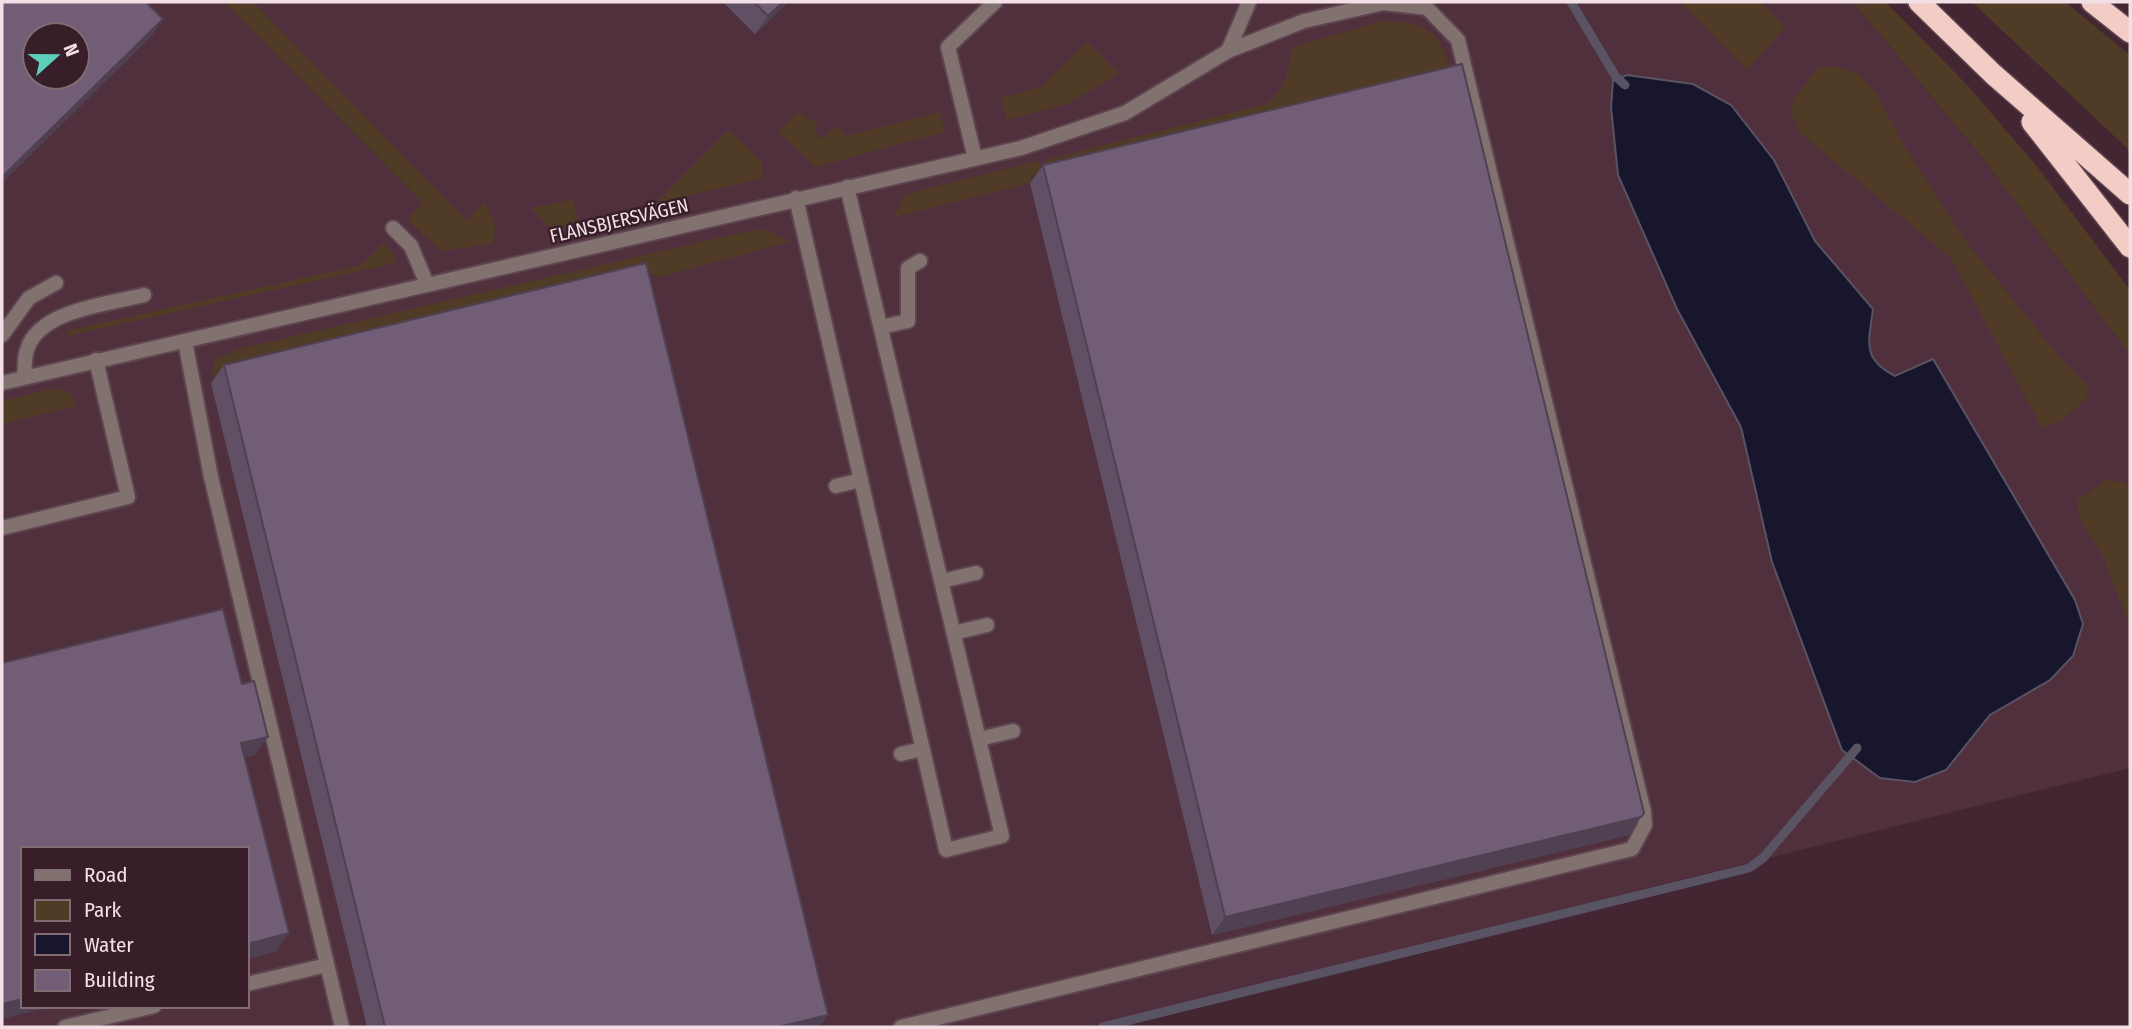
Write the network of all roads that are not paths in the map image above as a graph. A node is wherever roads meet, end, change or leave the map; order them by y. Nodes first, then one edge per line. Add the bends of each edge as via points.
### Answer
1 (995, 2) edge
2 (1249, 2) edge
3 (1919, 2) edge
4 (2092, 2) edge
5 (2130, 33) edge
6 (1228, 51) junction
7 (1993, 74) junction
8 (975, 158) junction
9 (847, 187) junction
10 (2130, 194) edge
11 (796, 198) junction
12 (393, 228) dead end
13 (2130, 247) edge
14 (920, 261) dead end
15 (56, 283) dead end
16 (426, 284) junction
17 (144, 295) dead end
18 (881, 327) junction
19 (2, 335) edge
20 (186, 341) junction
21 (96, 360) junction
22 (24, 377) junction
23 (2, 383) edge
24 (861, 480) junction
25 (836, 486) dead end
26 (2, 528) edge
27 (976, 573) dead end
28 (942, 581) junction
29 (987, 625) dead end
30 (954, 633) junction
31 (1013, 731) dead end
32 (979, 739) junction
33 (922, 749) junction
34 (901, 754) dead end
35 (327, 965) junction
36 (248, 984) edge
37 (146, 1008) edge
38 (65, 1027) edge
39 (342, 1027) edge
40 (901, 1027) edge

1 - 8 street via 948,47
2 - 6 street
3 - 7 highway
4 - 5 highway
6 - 8 street, FLANSBJERSVÄGEN via 1125,113 1021,148
6 - 40 street, FLANSBJERSVÄGEN via 1304,21 1384,3 1427,8 1458,40 1644,812 1641,835 1632,849
7 - 10 highway
7 - 13 highway
8 - 9 street, FLANSBJERSVÄGEN
9 - 11 street, FLANSBJERSVÄGEN
9 - 18 street
11 - 16 street, FLANSBJERSVÄGEN
11 - 24 street
12 - 16 street via 411,246
14 - 18 street via 908,268 908,321
15 - 19 street via 29,298
16 - 20 street, FLANSBJERSVÄGEN
17 - 22 street via 55,317 37,331 27,349
18 - 28 street
20 - 21 street, FLANSBJERSVÄGEN
20 - 35 street via 211,477
21 - 22 street, FLANSBJERSVÄGEN
21 - 26 street via 128,497
22 - 23 street, FLANSBJERSVÄGEN
24 - 25 street
24 - 33 street
27 - 28 street
28 - 30 street
29 - 30 street
30 - 32 street
31 - 32 street
32 - 33 street via 1002,836 946,850
33 - 34 street
35 - 36 street
35 - 39 street
37 - 38 street

